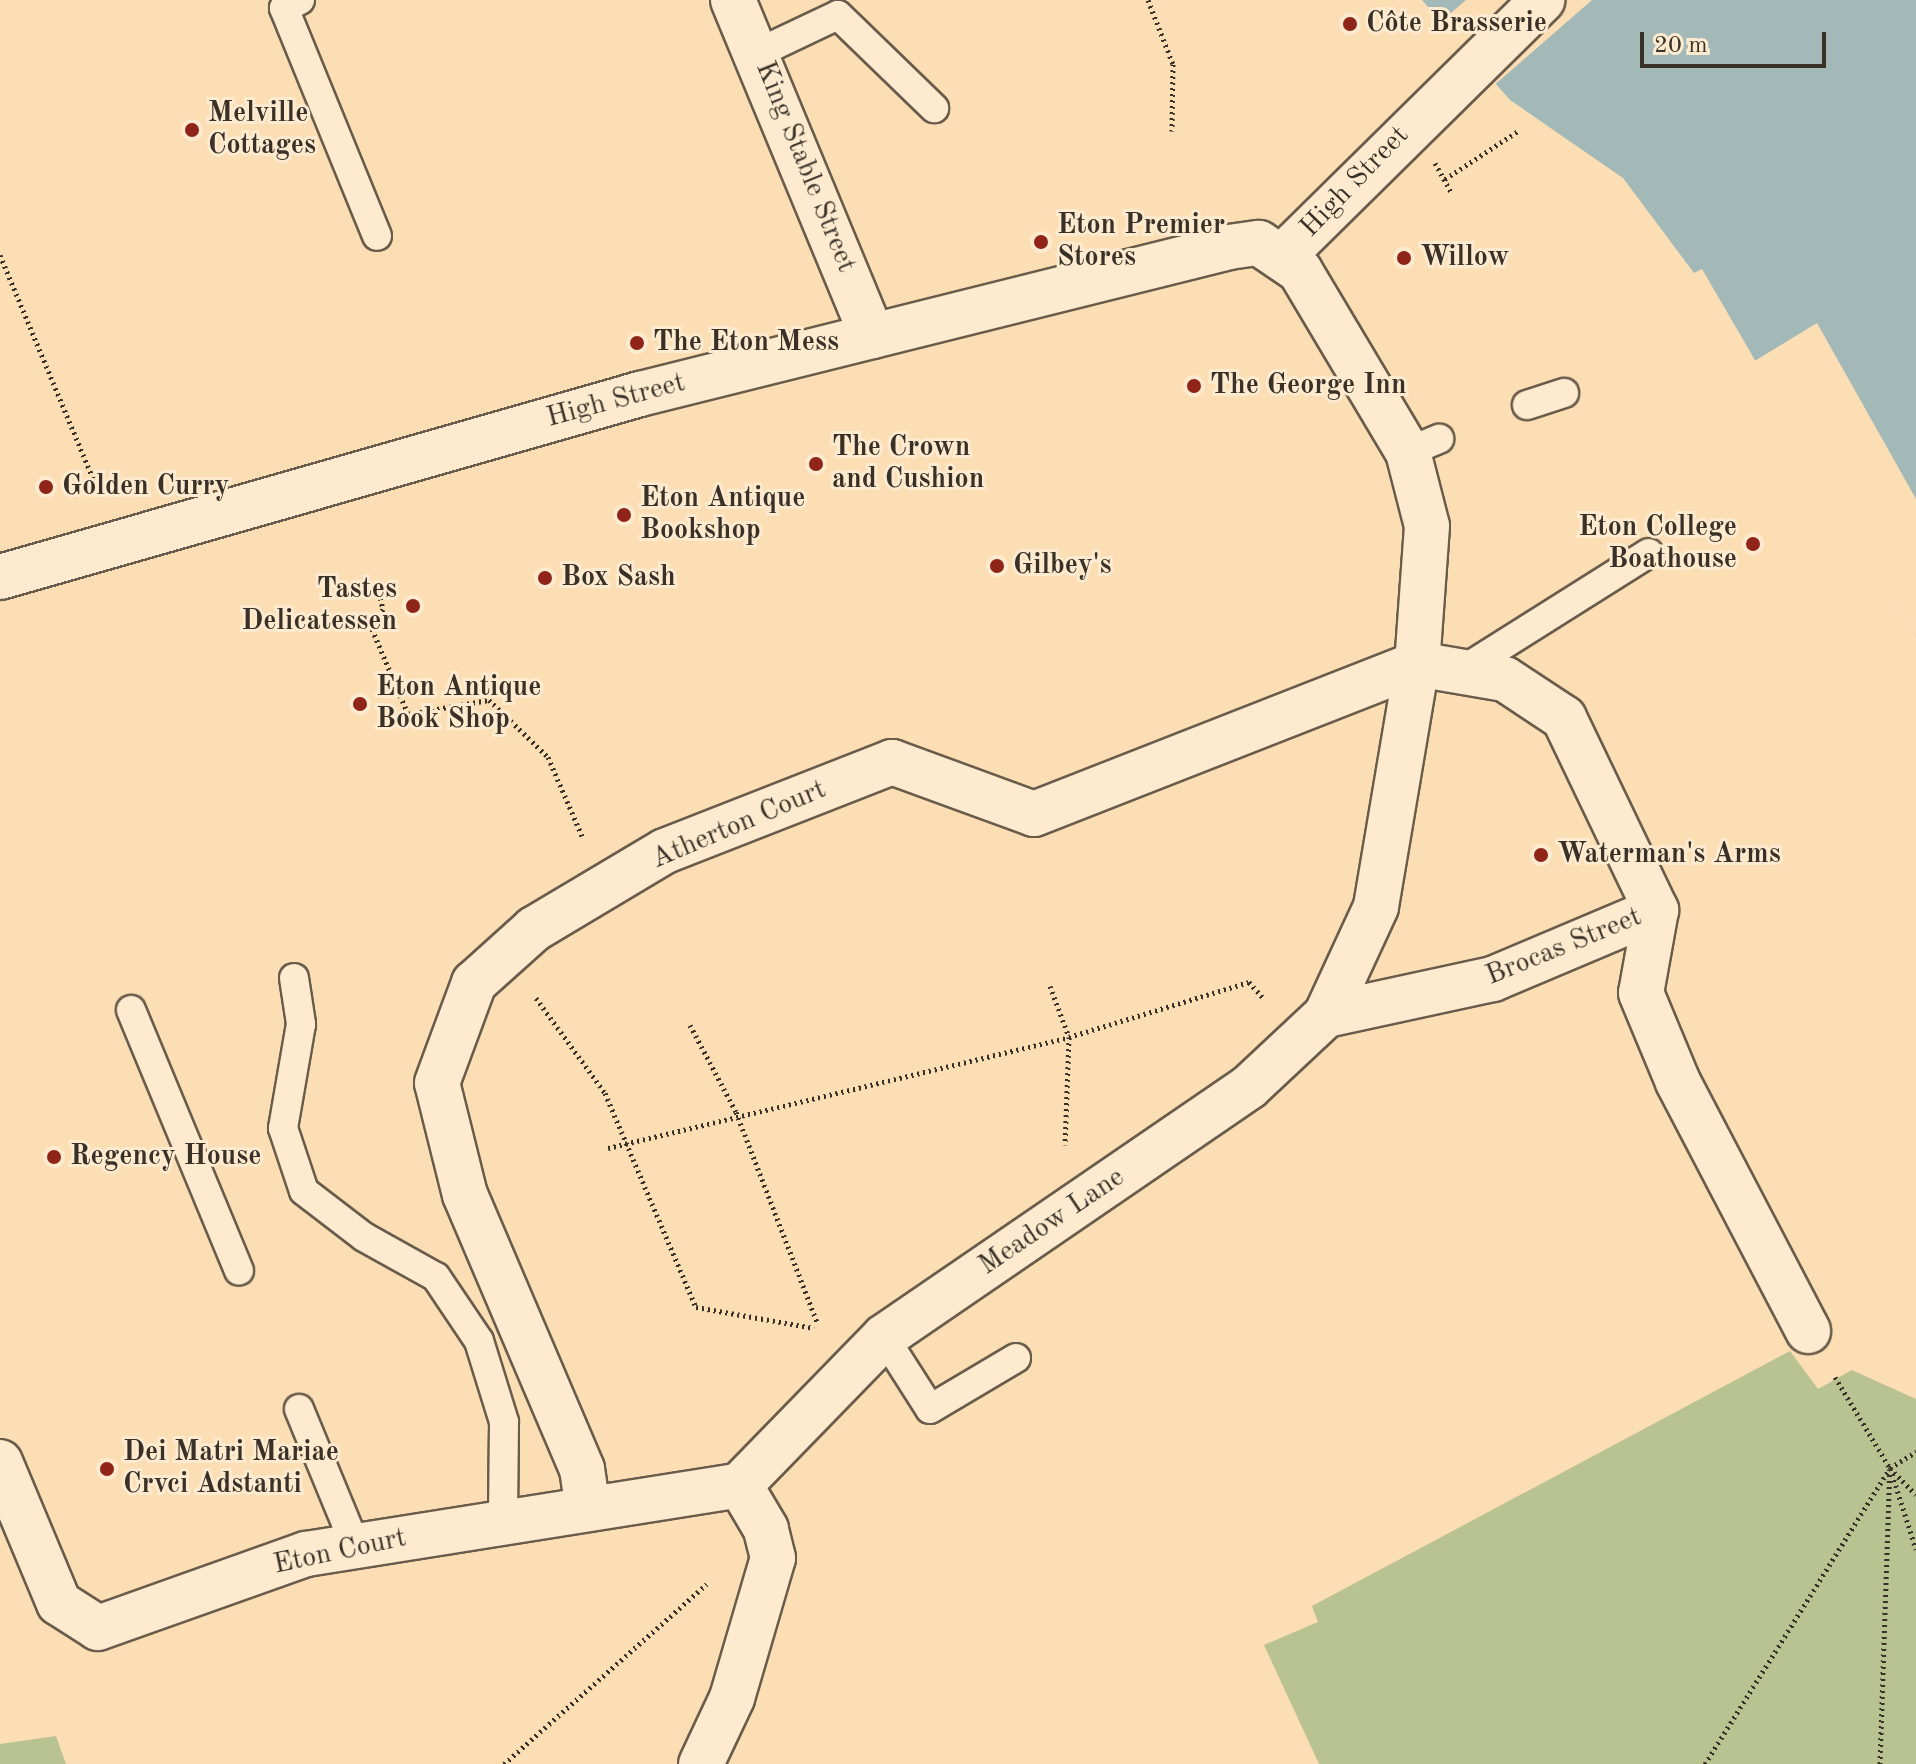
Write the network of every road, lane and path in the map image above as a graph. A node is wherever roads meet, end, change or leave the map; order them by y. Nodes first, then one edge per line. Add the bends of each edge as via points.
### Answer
1 (300, 0) edge
2 (733, 0) edge
3 (1148, 0) edge
4 (1543, 0) edge
5 (760, 52) junction
6 (934, 108) dead end
7 (1172, 131) dead end
8 (1518, 131) dead end
9 (1471, 162) dead end
10 (1435, 163) dead end
11 (1452, 194) dead end
12 (377, 236) dead end
13 (0, 255) edge
14 (1284, 255) junction
15 (872, 336) junction
16 (1564, 393) dead end
17 (1527, 405) dead end
18 (112, 542) junction
19 (1649, 553) dead end
20 (0, 577) edge
21 (379, 592) dead end
22 (1417, 664) junction
23 (1460, 672) junction
24 (604, 887) junction
25 (1656, 910) junction
26 (502, 958) junction
27 (294, 978) dead end
28 (1050, 986) dead end
29 (131, 1010) dead end
30 (690, 1025) dead end
31 (1313, 1027) junction
32 (1069, 1037) junction
33 (736, 1112) junction
34 (628, 1143) junction
35 (608, 1148) dead end
36 (1062, 1215) junction
37 (239, 1271) dead end
38 (1808, 1331) joint
39 (884, 1337) junction
40 (1016, 1358) dead end
41 (299, 1409) dead end
42 (1916, 1452) edge
43 (0, 1462) edge
44 (1890, 1468) junction
45 (740, 1485) junction
46 (1916, 1495) edge
47 (588, 1509) junction
48 (503, 1520) junction
49 (766, 1529) junction
50 (355, 1545) junction
51 (1916, 1549) edge
52 (504, 1764) edge
53 (701, 1764) edge
54 (1705, 1764) edge
55 (1880, 1764) edge

1 - 12 lane via 284,8
2 - 5 street, King Stable Street
3 - 7 path via 1173,64
4 - 14 street, High Street via 1450,84
5 - 6 lane via 838,15
5 - 15 street, King Stable Street
8 - 9 path
10 - 11 path, bridge
13 - 18 path
14 - 15 street, High Street via 1259,243 1229,247
14 - 22 street via 1424,445 1427,526
15 - 18 street, High Street
16 - 17 lane
18 - 20 street, High Street
19 - 23 lane
21 - 24 path via 383,609 372,629 408,714 489,700 548,757
22 - 23 street, Brocas Street
22 - 24 street, Atherton Court via 1034,814 892,762 665,851
22 - 31 street, Meadow Lane via 1376,907
23 - 25 street, Brocas Street via 1505,679 1564,718
24 - 26 street, Atherton Court
25 - 31 street, Brocas Street via 1493,979
25 - 38 street via 1641,993 1678,1082
26 - 34 path via 605,1093
26 - 47 street, Atherton Court via 474,983 437,1083 465,1195 582,1469
27 - 48 lane via 301,1024 283,1128 304,1191 364,1237 436,1277 479,1341 504,1422
28 - 32 path
29 - 37 lane
30 - 33 path
31 - 32 path via 1249,982
31 - 36 street, Meadow Lane via 1249,1087
32 - 33 path
32 - 36 path
33 - 34 path
33 - 34 path via 820,1330 696,1307
34 - 35 path
36 - 39 street, Meadow Lane
38 - 44 path
39 - 40 lane via 930,1409
39 - 45 street, Meadow Lane
41 - 50 lane
42 - 44 path
43 - 50 street, Eton Court via 59,1603 98,1628 306,1554
44 - 46 path
44 - 51 path
44 - 54 path
44 - 55 path
45 - 47 street, Eton Court
45 - 49 street
47 - 48 street, Eton Court
48 - 50 street, Eton Court
49 - 52 path
49 - 53 street via 773,1558 732,1698

